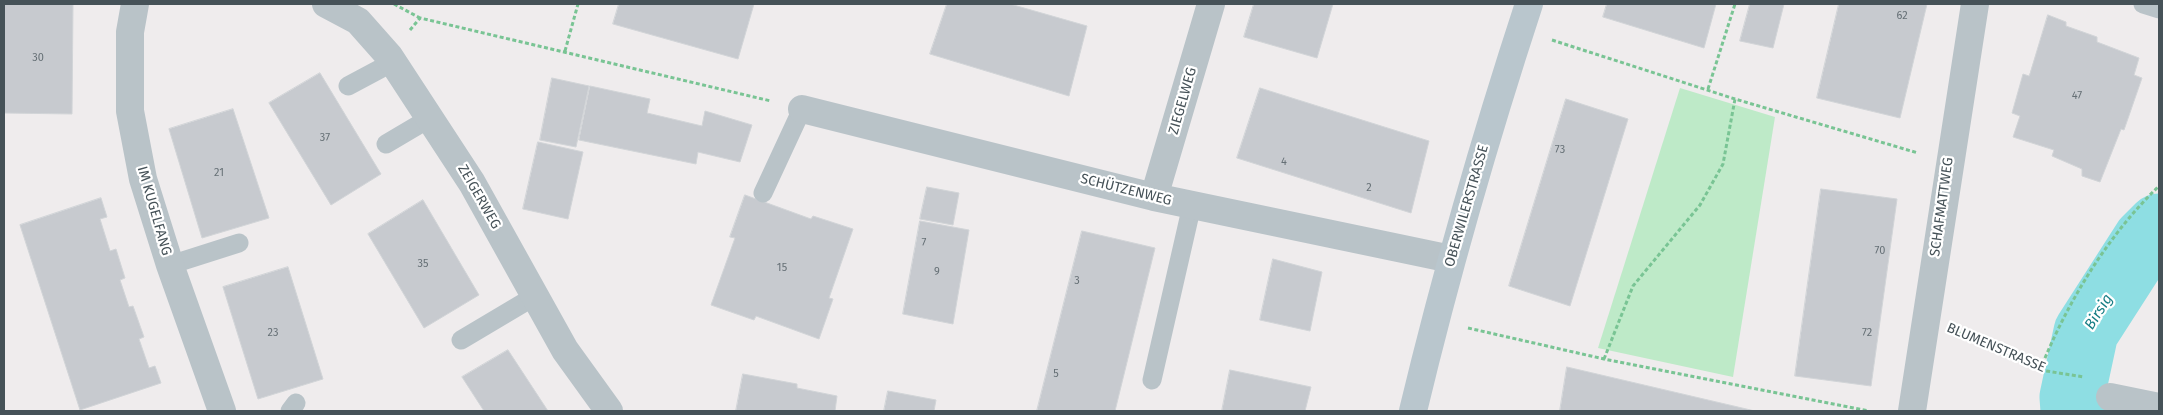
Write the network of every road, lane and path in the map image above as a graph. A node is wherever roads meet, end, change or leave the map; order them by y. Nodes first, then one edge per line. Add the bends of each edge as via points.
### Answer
1 (135, 4) edge
2 (326, 4) edge
3 (394, 4) edge
4 (578, 4) edge
5 (1211, 4) edge
6 (1529, 4) edge
7 (1735, 4) edge
8 (1975, 4) edge
9 (2143, 4) edge
10 (2159, 9) edge
11 (420, 18) junction
12 (1520, 30) junction
13 (565, 52) junction
14 (391, 59) junction
15 (348, 86) dead end
16 (1708, 90) junction
17 (1735, 98) junction
18 (802, 109) junction
19 (430, 118) junction
20 (386, 144) dead end
21 (1949, 162) junction
22 (2159, 186) edge
23 (763, 193) dead end
24 (1154, 198) junction
25 (1192, 205) junction
26 (239, 243) dead end
27 (1452, 259) junction
28 (170, 265) junction
29 (535, 296) junction
30 (1927, 318) junction
31 (1435, 320) junction
32 (461, 340) dead end
33 (1604, 359) junction
34 (2040, 370) junction
35 (2088, 378) dead end
36 (1152, 380) dead end
37 (2110, 396) dead end
38 (2159, 407) edge
39 (222, 411) edge
40 (609, 411) edge
41 (1413, 411) edge
42 (1869, 411) edge
43 (1912, 411) edge

1 - 28 street, IM KUGELFANG via 130,32 130,111 143,179
2 - 14 street, ZEIGERWEG via 358,21
3 - 11 path
4 - 13 path
5 - 24 street, ZIEGELWEG
6 - 12 main road, OBERWILERSTRASSE
7 - 16 path
8 - 21 street, SCHAFMATTWEG
9 - 10 lane
11 - 13 path
11 - 14 path
12 - 16 path
12 - 27 main road, OBERWILERSTRASSE
13 - 18 path
14 - 15 lane
14 - 19 street, ZEIGERWEG
16 - 17 path
17 - 21 path
17 - 33 path via 1723,164 1700,205 1633,286
18 - 23 lane
18 - 24 street, SCHÜTZENWEG
19 - 20 lane
19 - 29 street, ZEIGERWEG via 472,183
21 - 30 street, SCHAFMATTWEG
22 - 34 path via 2134,210 2075,296
24 - 25 street, SCHÜTZENWEG
25 - 27 street, SCHÜTZENWEG
25 - 36 lane
26 - 28 lane
27 - 31 main road, OBERWILERSTRASSE
28 - 39 street, IM KUGELFANG
29 - 32 lane
29 - 40 street, ZEIGERWEG via 565,350
30 - 34 path, BLUMENSTRASSE
30 - 43 street, SCHAFMATTWEG
31 - 33 path
31 - 41 main road, OBERWILERSTRASSE
33 - 42 path
34 - 35 path, BLUMENSTRASSE
37 - 38 street

